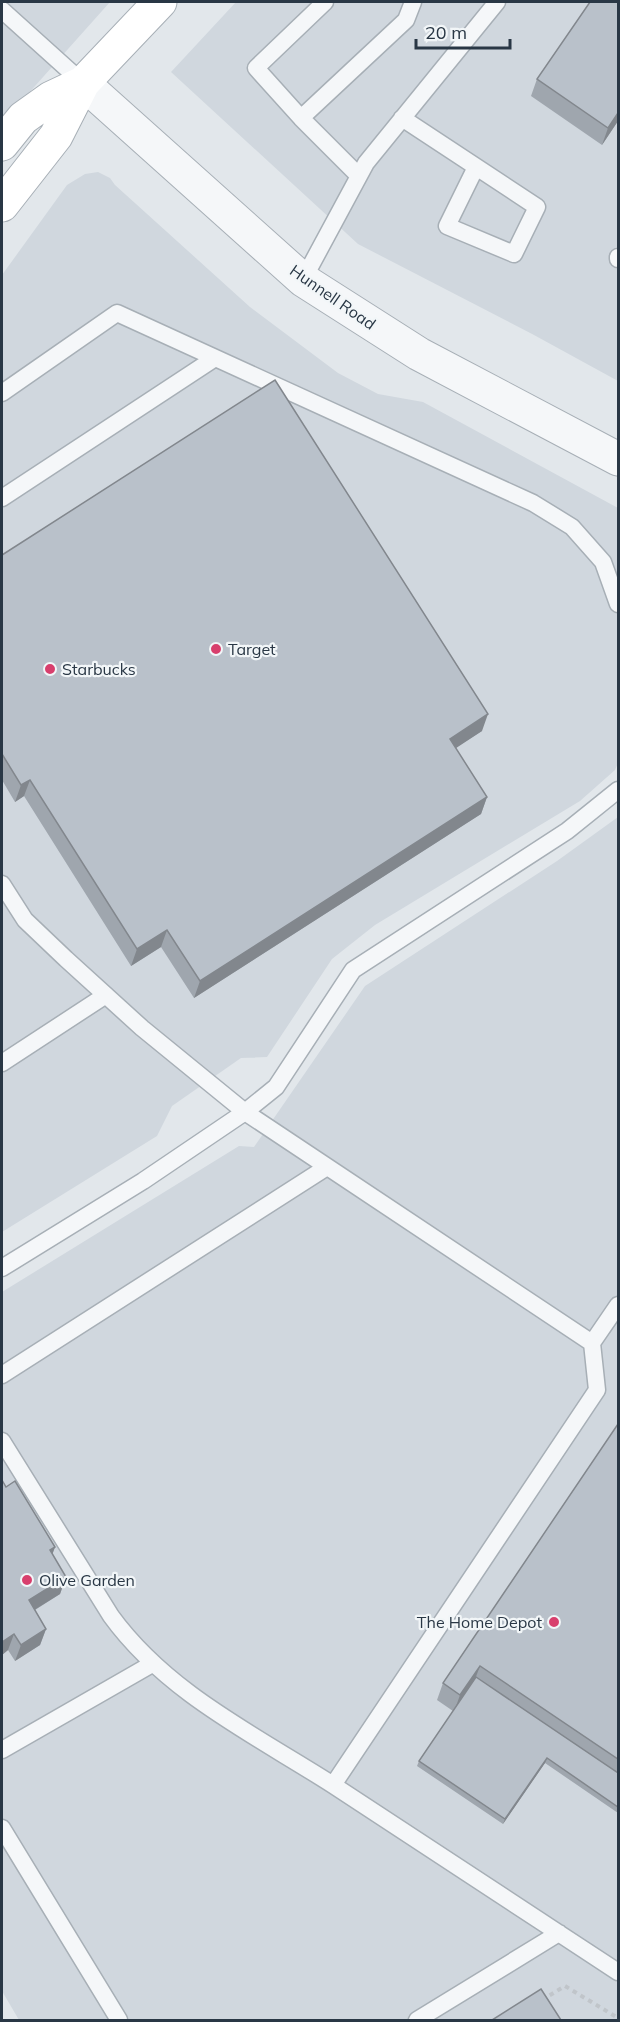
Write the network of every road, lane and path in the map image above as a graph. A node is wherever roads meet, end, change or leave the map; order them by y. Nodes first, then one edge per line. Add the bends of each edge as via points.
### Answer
1 (160, 2) edge
2 (325, 2) edge
3 (413, 2) edge
4 (497, 2) edge
5 (2, 10) edge
6 (84, 83) junction
7 (301, 118) junction
8 (402, 118) junction
9 (2, 144) edge
10 (476, 167) junction
11 (359, 176) junction
12 (2, 205) edge
13 (303, 280) junction
14 (215, 358) junction
15 (2, 393) edge
16 (618, 459) edge
17 (2, 498) edge
18 (618, 604) edge
19 (618, 790) edge
20 (2, 884) edge
21 (106, 995) junction
22 (2, 1063) edge
23 (245, 1112) junction
24 (327, 1167) junction
25 (2, 1268) edge
26 (618, 1305) edge
27 (592, 1343) junction
28 (2, 1375) edge
29 (2, 1441) edge
30 (152, 1664) junction
31 (2, 1750) edge
32 (333, 1785) junction
33 (2, 1828) edge
34 (559, 1933) junction
35 (618, 1972) edge
36 (537, 2003) edge
37 (618, 2018) edge
38 (119, 2020) edge
39 (417, 2020) edge

1 - 6 main road
2 - 7 lane via 256,68
3 - 7 lane via 406,20
4 - 8 lane
5 - 6 lane
6 - 9 main road via 51,98 23,118
6 - 12 main road via 56,136
6 - 13 street, Hunnell Road
7 - 11 lane
8 - 10 lane
8 - 11 lane
10 - 10 lane via 537,207 514,254 447,226
11 - 13 lane
13 - 16 street, Hunnell Road via 419,354
14 - 15 lane via 117,313
14 - 17 lane
14 - 18 lane via 533,503 572,527 603,562
19 - 23 lane via 567,831 353,970 276,1087
20 - 21 lane via 25,920
21 - 22 lane
21 - 23 lane
23 - 24 lane
23 - 25 lane
24 - 27 lane
24 - 28 lane
26 - 27 lane
27 - 32 lane via 597,1390
29 - 30 lane via 111,1616
30 - 31 lane
30 - 32 lane via 188,1694
32 - 34 lane
33 - 38 lane
34 - 35 lane
34 - 39 lane
36 - 37 path via 565,1986

